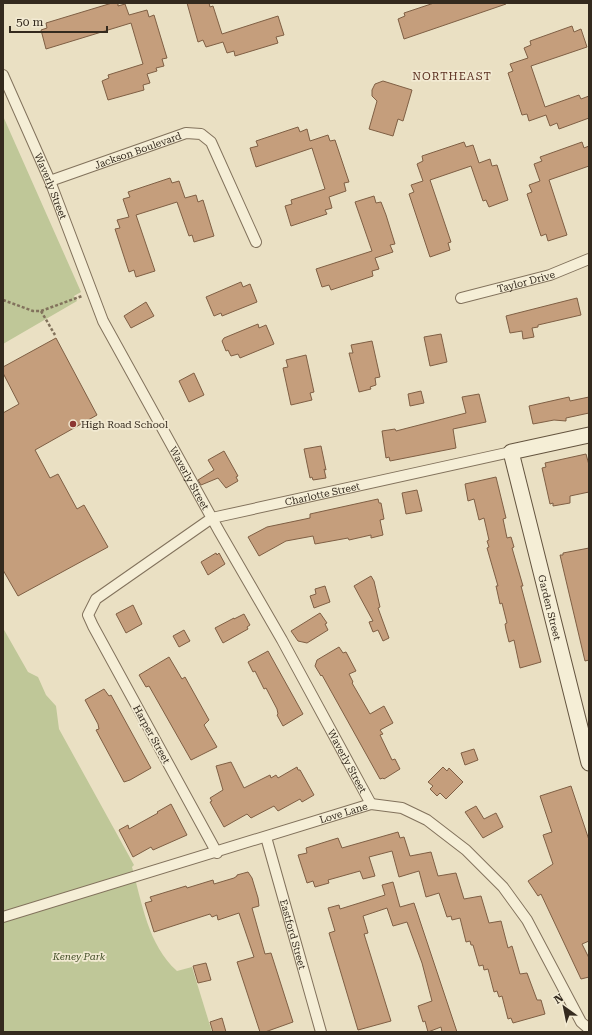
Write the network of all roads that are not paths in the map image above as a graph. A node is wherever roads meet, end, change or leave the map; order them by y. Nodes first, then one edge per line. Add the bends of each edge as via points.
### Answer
1 (3, 75) edge
2 (50, 181) junction
3 (256, 242) dead end
4 (589, 259) edge
5 (461, 298) dead end
6 (589, 435) edge
7 (511, 452) junction
8 (212, 518) junction
9 (88, 615) joint
10 (589, 761) edge
11 (371, 804) junction
12 (266, 837) junction
13 (217, 853) junction
14 (3, 917) edge
15 (589, 1029) edge
16 (321, 1032) edge

1 - 2 street, Waverly Street
2 - 3 street, Jackson Boulevard via 186,133 201,134 211,142
2 - 8 street, Waverly Street via 104,321
4 - 5 street, Taylor Drive via 550,274
6 - 7 street, Charlotte Street
7 - 8 street, Charlotte Street
7 - 10 street, Garden Street
8 - 9 street, Charlotte Street via 96,599
8 - 11 street, Waverly Street
9 - 13 street, Harper Street
11 - 12 street, Love Lane
11 - 15 street, Love Lane via 402,808 427,820 466,850 504,887 527,920 581,1022
12 - 13 street, Love Lane
12 - 16 street, Eastford Street
13 - 14 street, Love Lane

